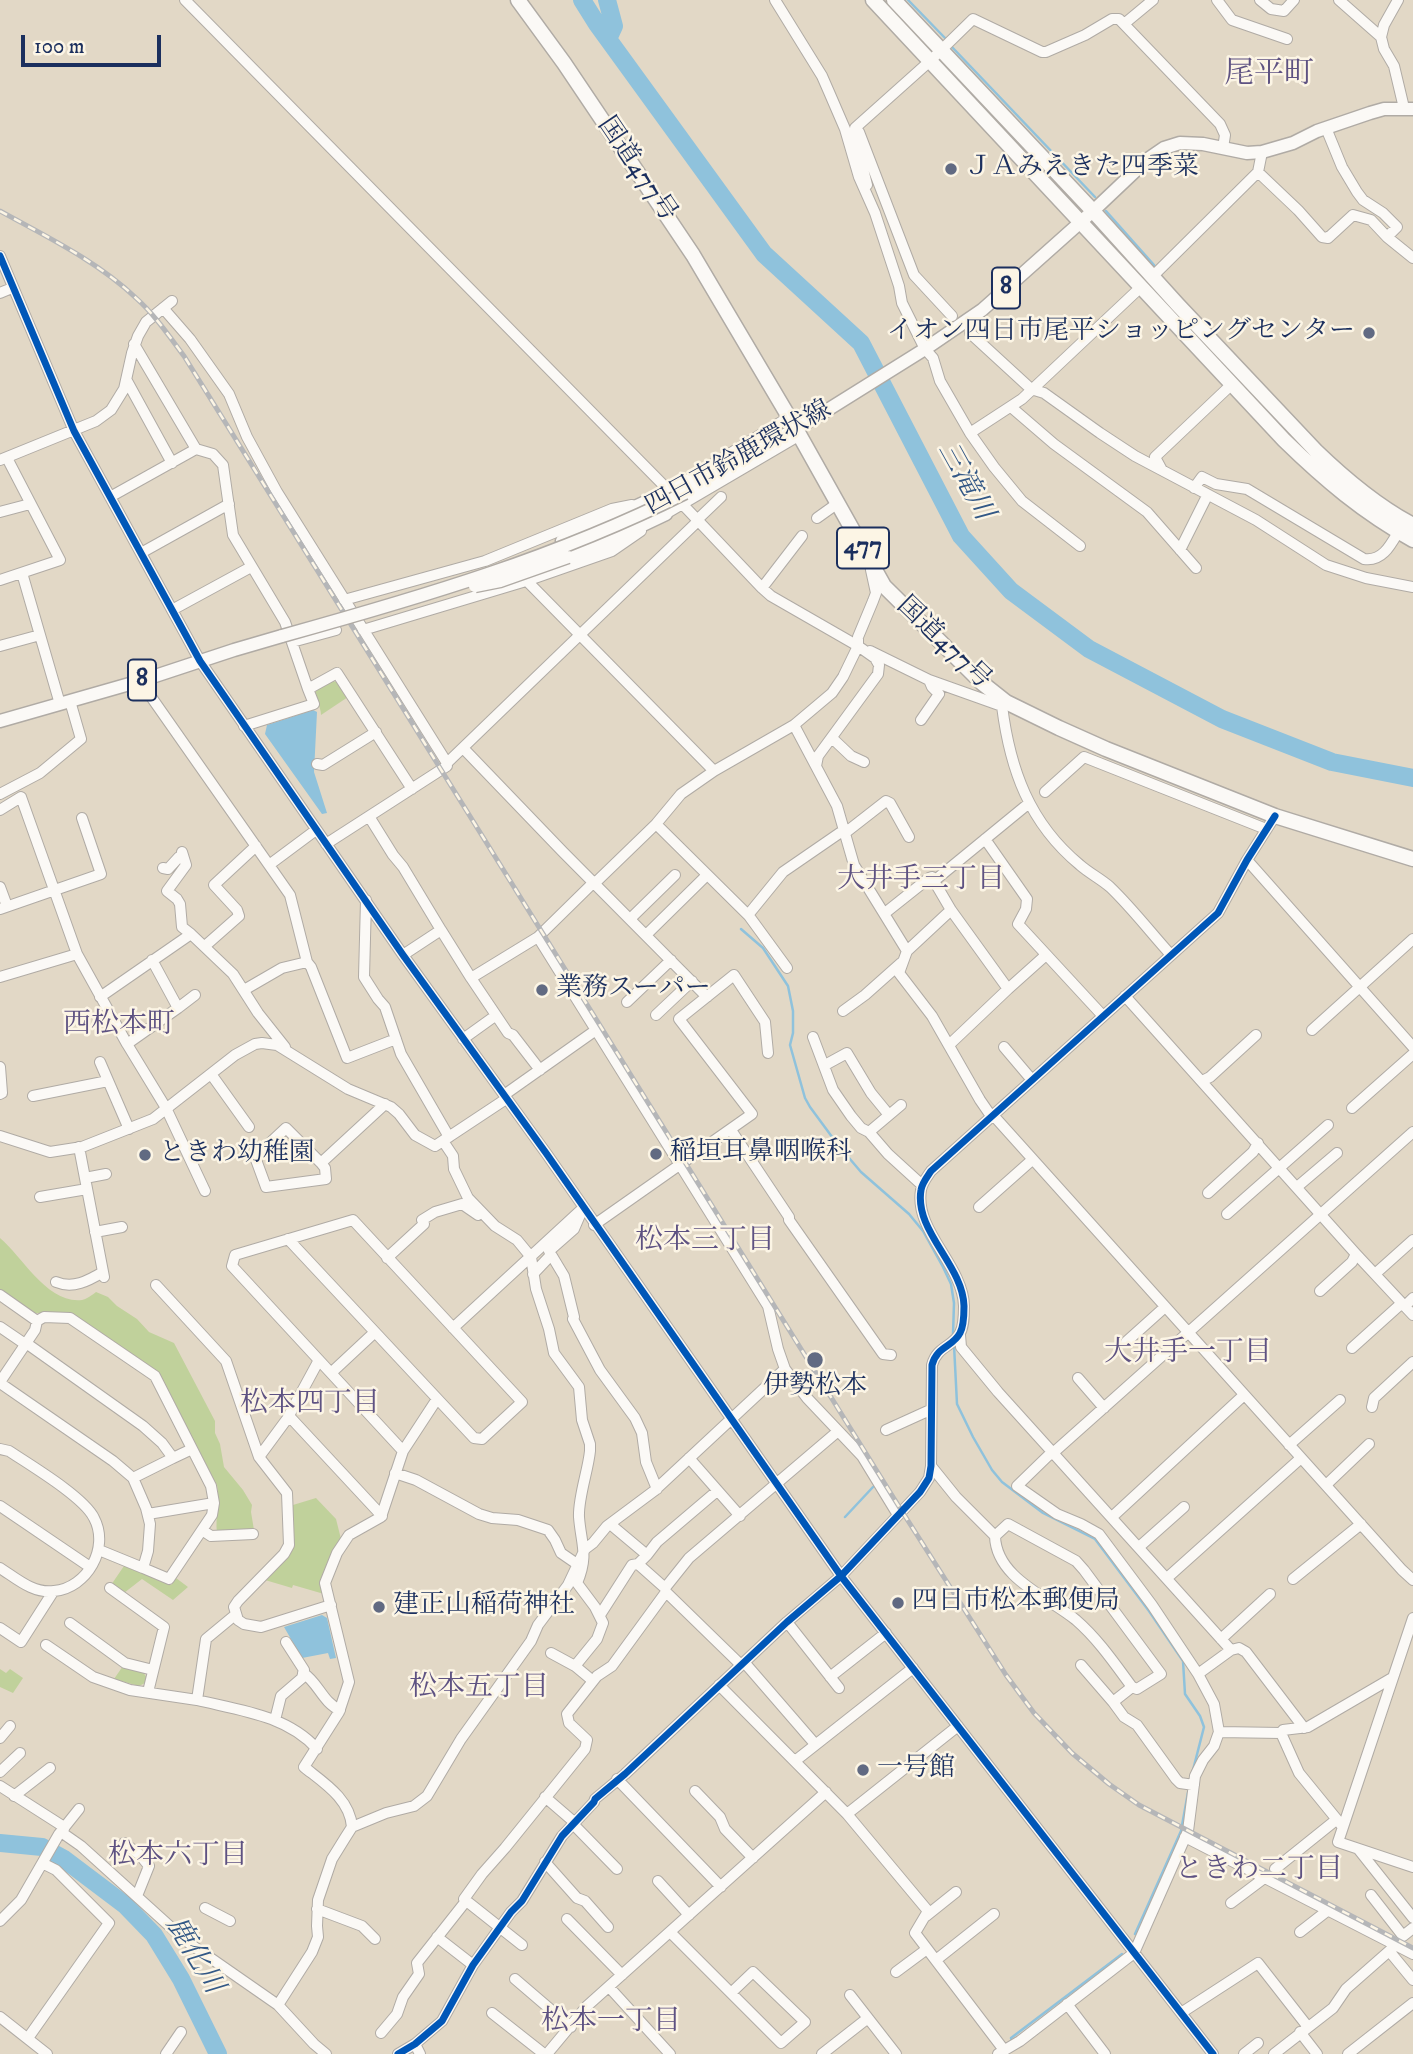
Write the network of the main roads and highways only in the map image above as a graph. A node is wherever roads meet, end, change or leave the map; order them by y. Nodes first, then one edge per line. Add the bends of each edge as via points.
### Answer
1 (518, 0) edge
2 (873, 0) edge
3 (894, 0) edge
4 (1410, 109) edge
5 (1093, 211) junction
6 (1080, 223) junction
7 (1147, 281) junction
8 (795, 427) junction
9 (669, 491) road end
10 (666, 514) road end
11 (1406, 526) edge
12 (1413, 540) edge
13 (434, 593) junction
14 (0, 722) edge
15 (1413, 859) edge

1 - 8 highway, 国道477号 / 477 via 693,255
2 - 6 highway
3 - 5 highway
4 - 5 main road, 四日市鈴鹿環状線 / 8 via 1384,109 1262,152 1180,143 1164,148
5 - 6 main road, 四日市鈴鹿環状線 / 8
5 - 7 highway
6 - 7 highway
6 - 8 main road, 四日市鈴鹿環状線 / 8 via 982,310
7 - 11 highway via 1336,471
7 - 11 highway via 1231,385 1321,475 1373,517
8 - 13 main road, 四日市鈴鹿環状線 / 8, bridge via 684,500 560,550
8 - 15 highway, 国道477号 / 477 via 884,586 1004,704 1275,816
9 - 13 main road, 8, bridge
10 - 13 main road, 8, bridge via 607,542 500,582
11 - 12 highway
13 - 14 main road, 四日市鈴鹿環状線 / 8, bridge

